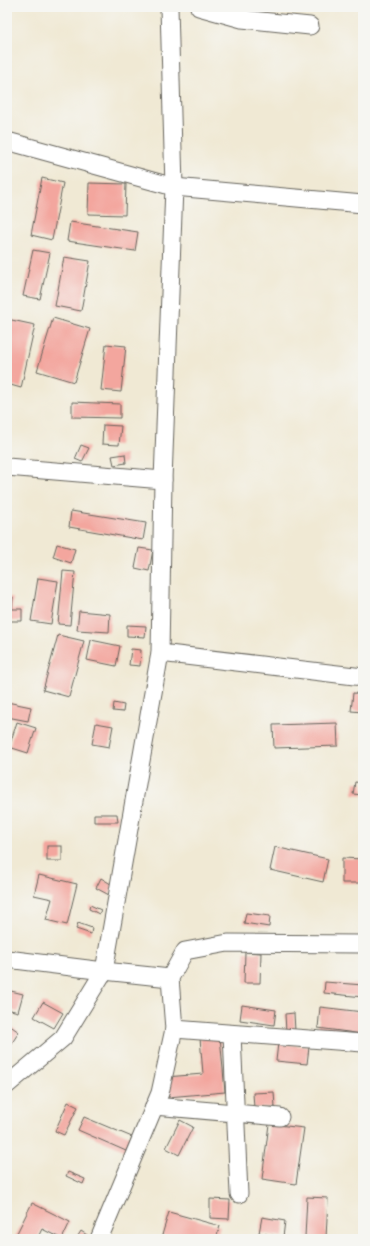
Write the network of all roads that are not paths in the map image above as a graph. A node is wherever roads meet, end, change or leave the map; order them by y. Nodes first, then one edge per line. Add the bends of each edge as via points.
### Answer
1 (170, 7) edge
2 (199, 7) edge
3 (310, 26) dead end
4 (7, 141) edge
5 (174, 187) junction
6 (363, 204) edge
7 (7, 467) edge
8 (163, 480) junction
9 (160, 653) junction
10 (363, 676) edge
11 (363, 944) edge
12 (7, 959) edge
13 (104, 972) junction
14 (170, 978) junction
15 (174, 1028) junction
16 (232, 1034) junction
17 (363, 1043) edge
18 (7, 1085) edge
19 (154, 1106) junction
20 (236, 1113) junction
21 (280, 1117) dead end
22 (239, 1194) dead end
23 (99, 1239) edge

1 - 5 street
2 - 3 street via 242,19
4 - 5 street
5 - 6 street
5 - 8 street
7 - 8 street
8 - 9 street
9 - 10 street
9 - 13 street
11 - 14 street via 228,943 192,949 185,951
12 - 13 street
13 - 14 street
13 - 18 street via 63,1038
14 - 15 street
15 - 16 street
15 - 19 street via 160,1093
16 - 17 street
16 - 20 street
19 - 20 street
19 - 23 street
20 - 21 street
20 - 22 street

